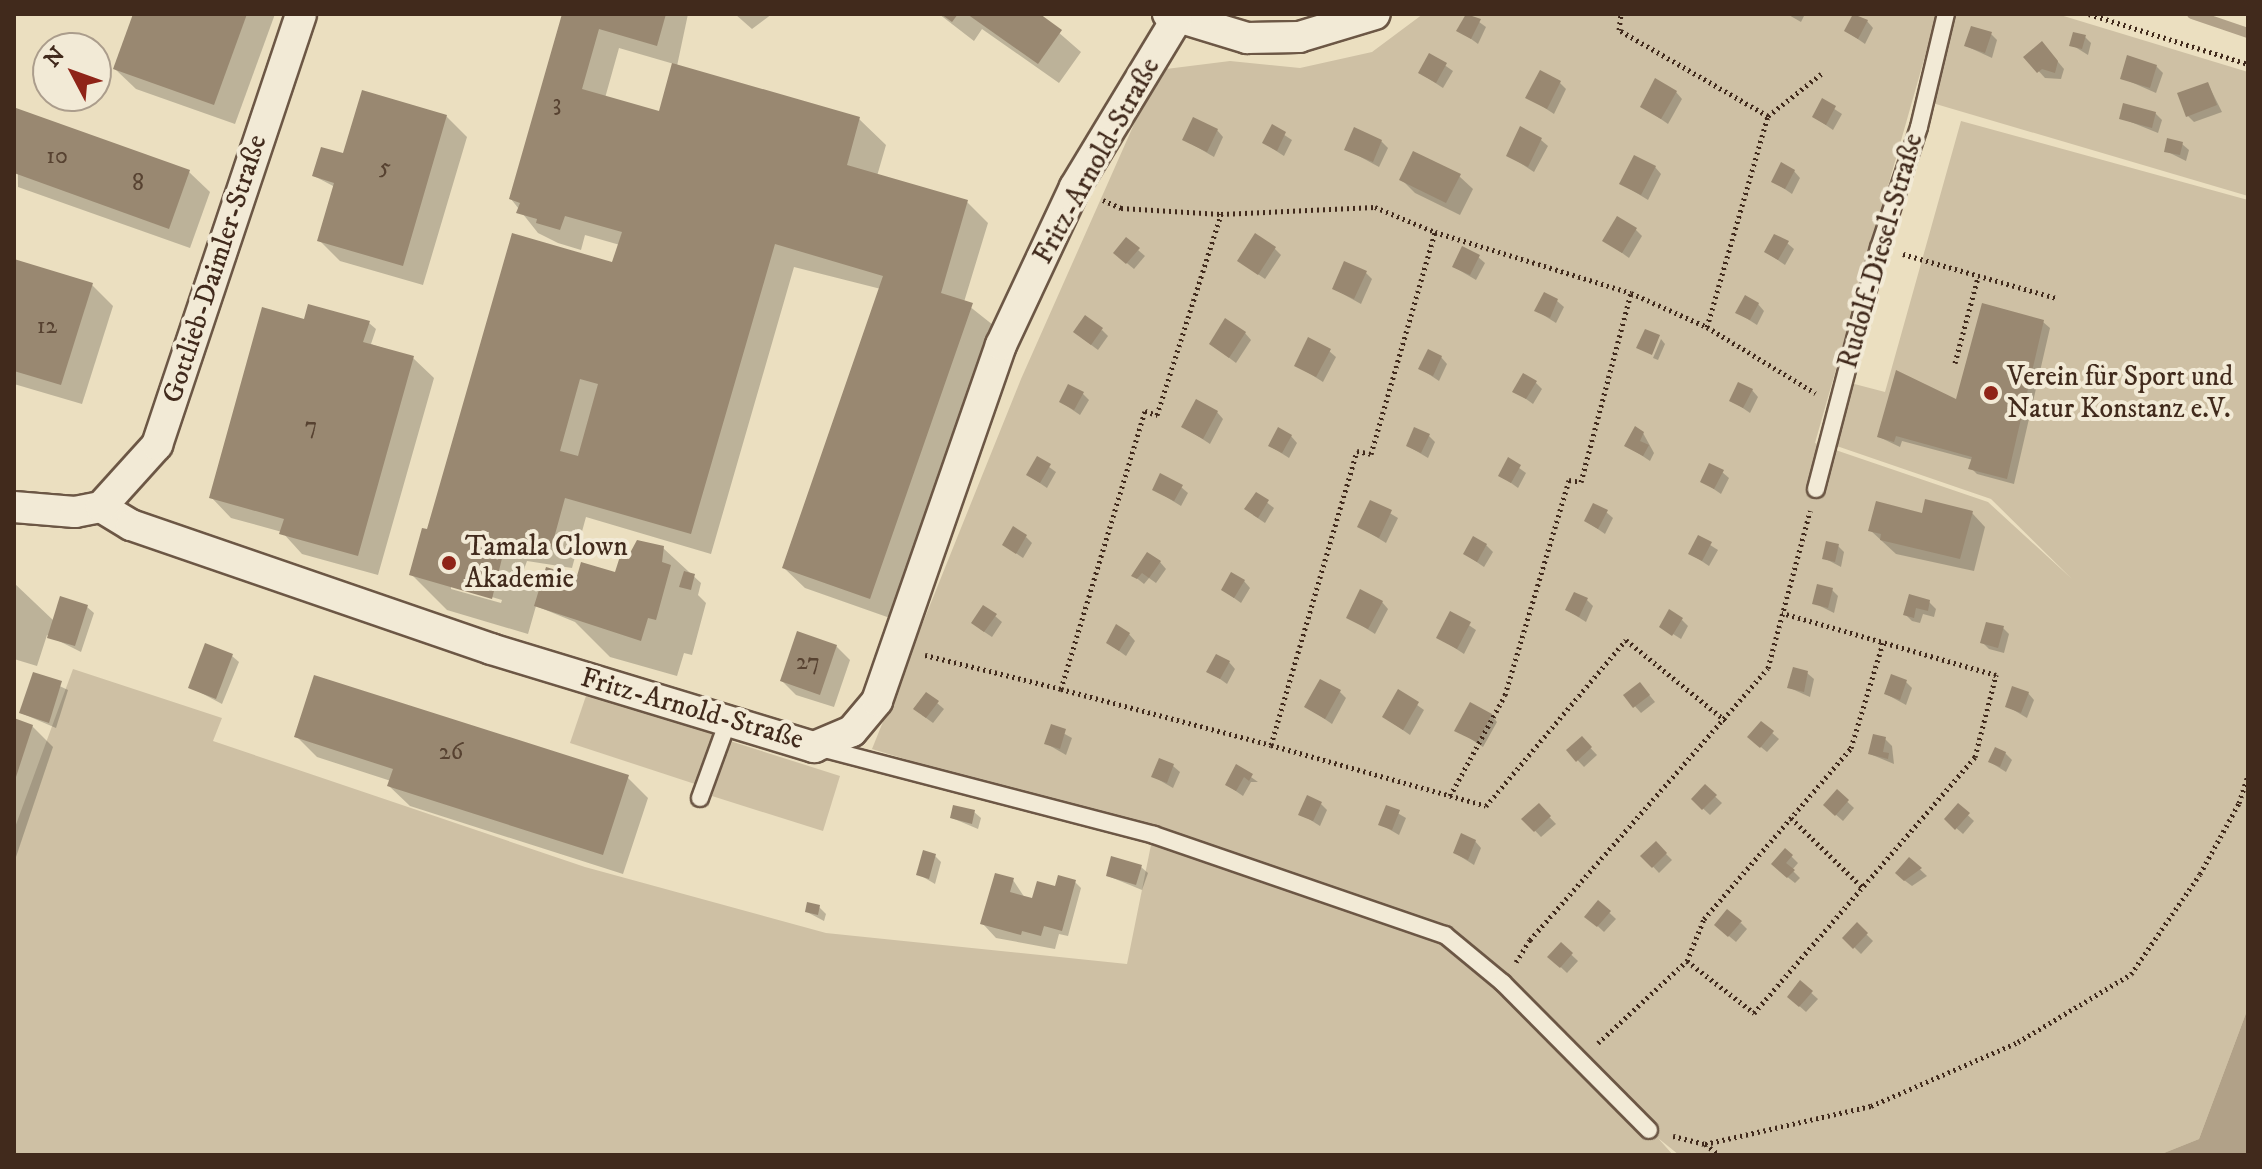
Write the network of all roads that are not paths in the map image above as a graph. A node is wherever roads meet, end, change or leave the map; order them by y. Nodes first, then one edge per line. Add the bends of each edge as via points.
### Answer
1 (301, 14) edge
2 (1375, 14) edge
3 (1946, 14) edge
4 (1172, 17) edge
5 (1816, 489) road end
6 (14, 507) edge
7 (101, 507) junction
8 (728, 721) junction
9 (814, 747) junction
10 (700, 798) dead end
11 (1649, 1130) road end

1 - 7 street, Gottlieb-Daimler-Straße via 157,445
2 - 4 street via 1299,37 1247,38
3 - 5 lane, Rudolf-Diesel-Straße
4 - 9 street, Fritz-Arnold-Straße via 1075,187 1001,345 877,701 852,731
6 - 7 street via 75,512
7 - 8 street, Fritz-Arnold-Straße via 131,525 449,635
8 - 9 street, Fritz-Arnold-Straße
8 - 10 lane
9 - 11 lane via 1154,835 1445,935 1503,983

